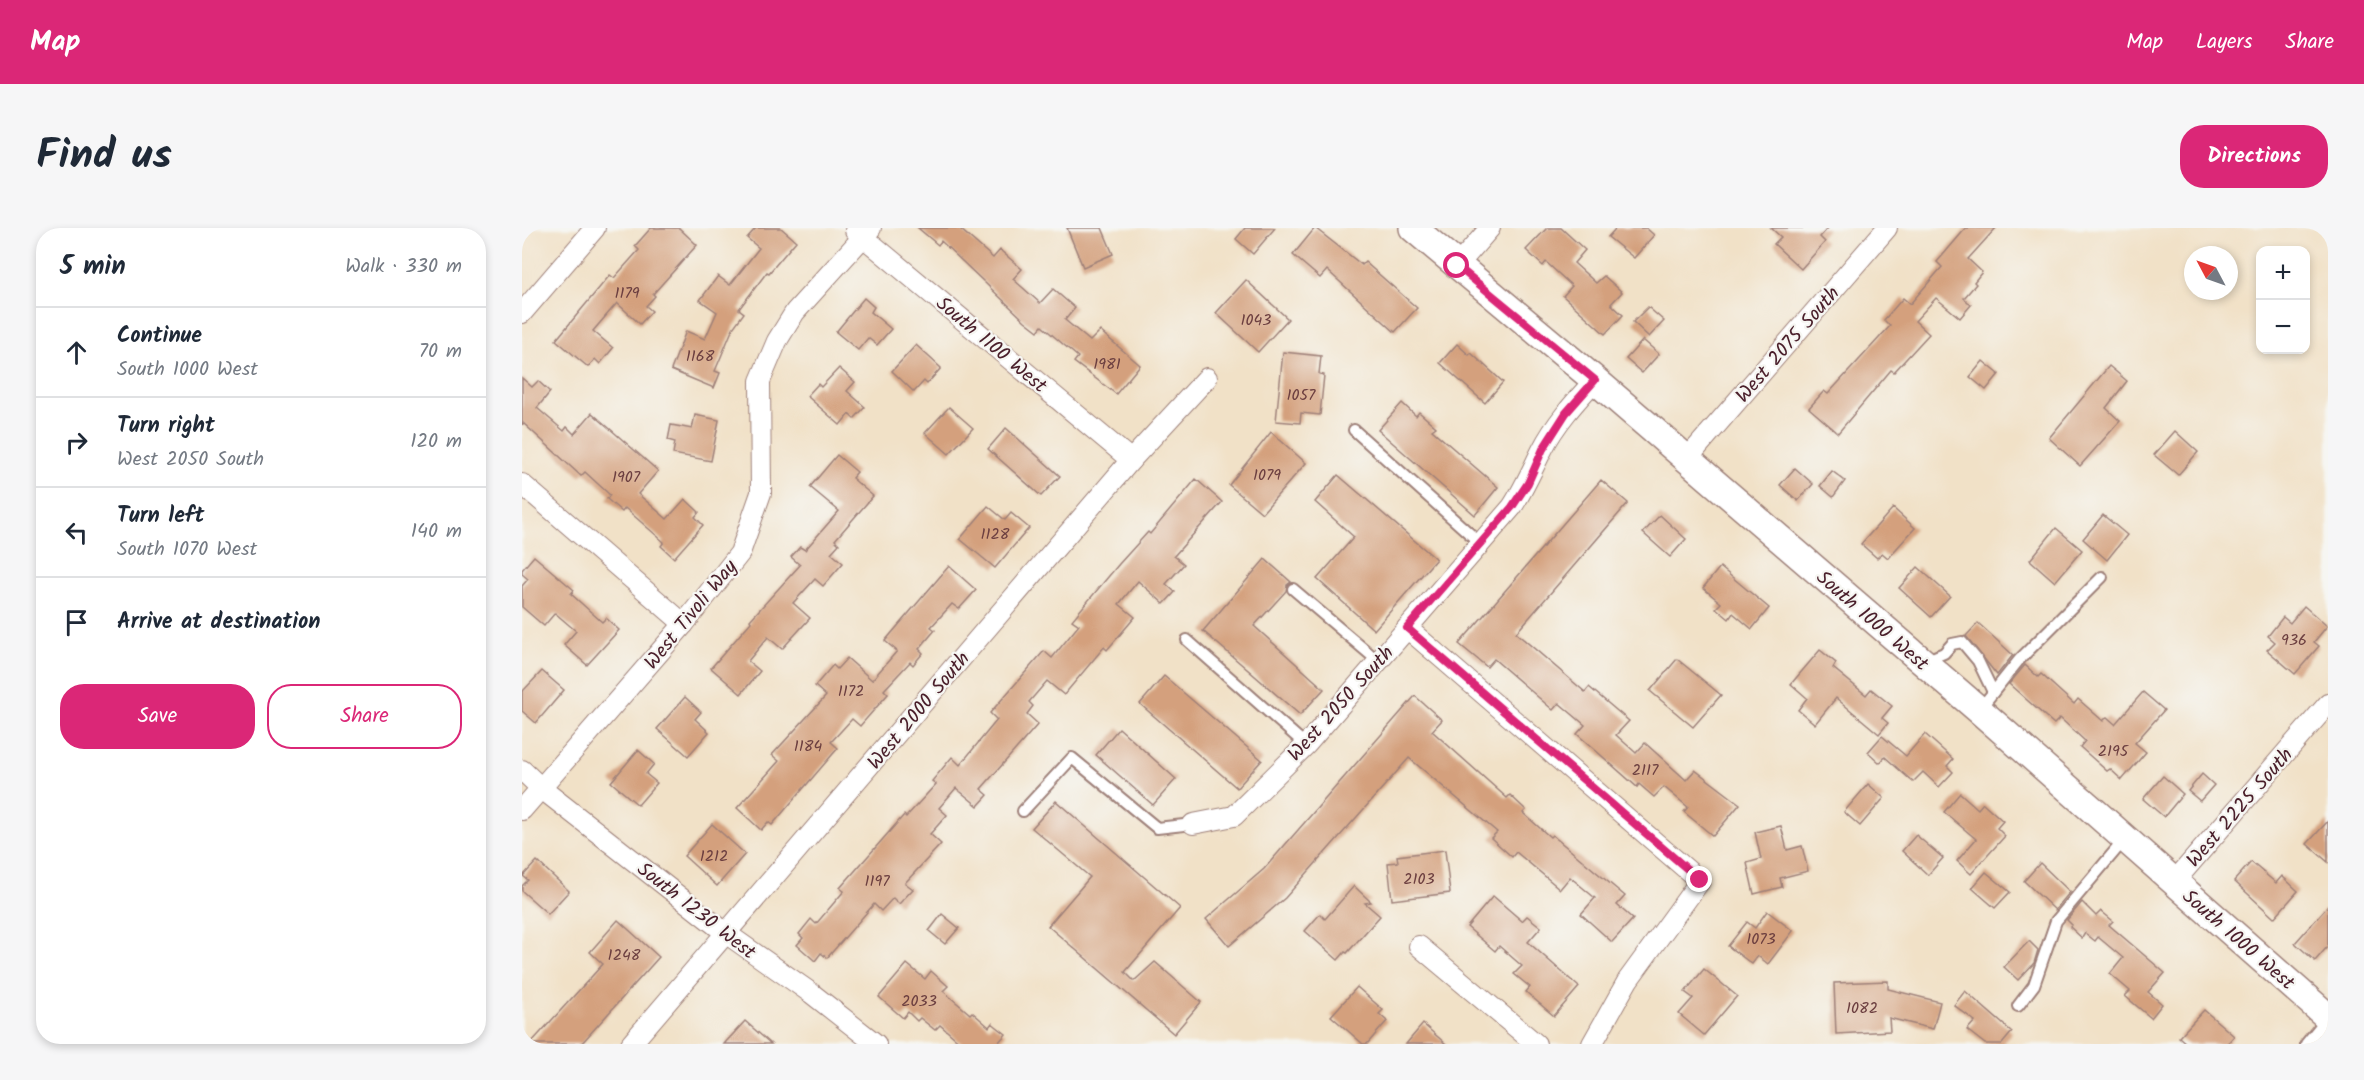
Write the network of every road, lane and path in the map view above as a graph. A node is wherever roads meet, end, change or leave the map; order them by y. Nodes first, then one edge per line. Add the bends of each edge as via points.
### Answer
1 (596, 228) edge
2 (1413, 228) edge
3 (1490, 228) edge
4 (1887, 228) edge
5 (862, 231) edge
6 (1457, 266) junction
7 (522, 312) edge
8 (1207, 378) dead end
9 (1595, 380) junction
10 (1354, 430) dead end
11 (1687, 459) junction
12 (1131, 460) junction
13 (522, 484) edge
14 (1480, 543) junction
15 (2102, 577) dead end
16 (1293, 589) dead end
17 (684, 624) junction
18 (1407, 628) junction
19 (1187, 640) dead end
20 (1378, 661) junction
21 (1921, 662) junction
22 (1986, 701) junction
23 (2328, 704) edge
24 (1306, 745) junction
25 (522, 770) edge
26 (542, 789) junction
27 (522, 810) edge
28 (1023, 811) dead end
29 (1193, 824) joint
30 (2126, 839) junction
31 (2174, 882) junction
32 (727, 934) junction
33 (1419, 946) dead end
34 (2019, 1006) dead end
35 (2328, 1017) edge
36 (632, 1044) edge
37 (876, 1044) edge
38 (1536, 1044) edge
39 (1592, 1044) edge
40 (2306, 1044) edge

1 - 7 street
2 - 6 main road, South 1000 West
3 - 6 street
4 - 11 street, West 2075 South
5 - 12 street, South 1100 West
5 - 17 street, West Tivoli Way via 795,312 777,341 760,381 761,493 740,553
6 - 9 main road, South 1000 West
8 - 12 street, West 2000 South
9 - 11 main road, South 1000 West
9 - 14 street, West 2050 South via 1566,413 1512,507
10 - 14 lane
11 - 21 main road, South 1000 West
12 - 32 street, West 2000 South
13 - 17 street
14 - 18 street, West 2050 South
15 - 22 lane via 2019,660
16 - 20 lane
17 - 26 street, West Tivoli Way
18 - 20 street, West 2050 South
18 - 39 street via 1700,880 1628,980
19 - 24 lane
20 - 24 street, West 2050 South
21 - 22 main road, South 1000 West
21 - 22 lane via 1962,642 1978,661
22 - 30 main road, South 1000 West
23 - 31 street, West 2225 South
24 - 29 street, West 2050 South via 1234,816
25 - 26 street, South 1230 West
26 - 27 street, West Tivoli Way
26 - 32 street, South 1230 West
28 - 29 lane via 1072,758 1157,828
30 - 31 main road, South 1000 West
30 - 34 lane via 2056,921 2034,985
31 - 35 main road, South 1000 West
32 - 36 street, West 2000 South
32 - 37 street, South 1230 West
33 - 38 street
35 - 40 lane

